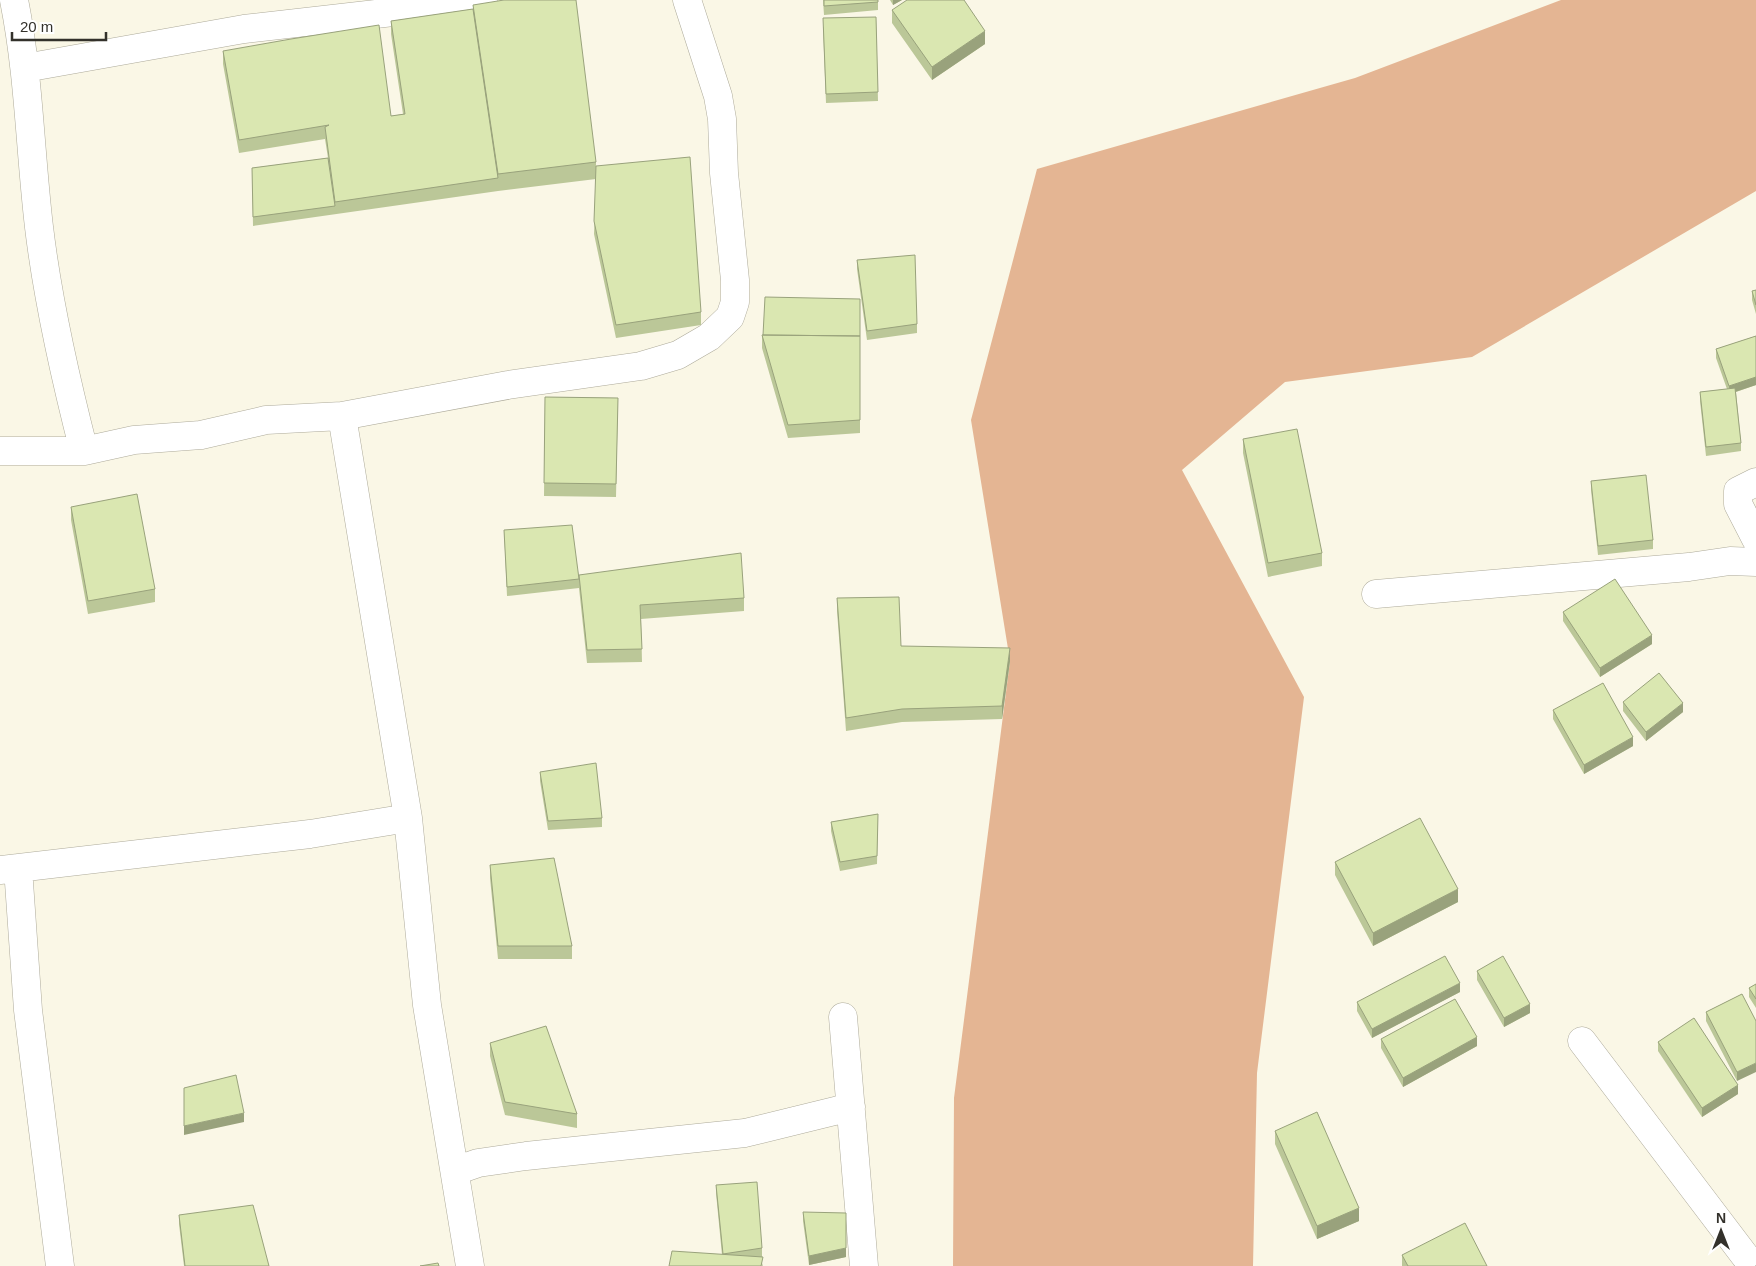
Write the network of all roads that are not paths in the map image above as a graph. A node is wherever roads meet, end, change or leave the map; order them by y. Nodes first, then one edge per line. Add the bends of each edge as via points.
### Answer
1 (14, 0) edge
2 (483, 0) edge
3 (687, 0) edge
4 (25, 68) junction
5 (342, 416) junction
6 (0, 451) edge
7 (84, 451) junction
8 (1756, 482) edge
9 (1756, 539) edge
10 (1756, 562) edge
11 (1376, 594) dead end
12 (408, 818) junction
13 (9, 869) edge
14 (843, 1016) dead end
15 (1582, 1041) dead end
16 (851, 1107) junction
17 (455, 1171) junction
18 (1743, 1257) edge
19 (60, 1266) edge
20 (470, 1266) edge
21 (864, 1266) edge

1 - 4 street
2 - 4 street via 244,29
3 - 5 street via 718,96 722,119 735,280 735,302 730,317 709,337 678,356 641,366 508,384
4 - 7 street via 39,228 65,384
5 - 7 street via 266,420 201,435 134,440
5 - 12 street
6 - 7 street
8 - 9 street via 1738,491 1738,504
10 - 11 street
12 - 13 street via 310,834
12 - 17 street via 426,1005
13 - 19 street
14 - 16 street
15 - 18 street
16 - 17 street via 745,1133 516,1157 478,1163
16 - 21 street
17 - 20 street

